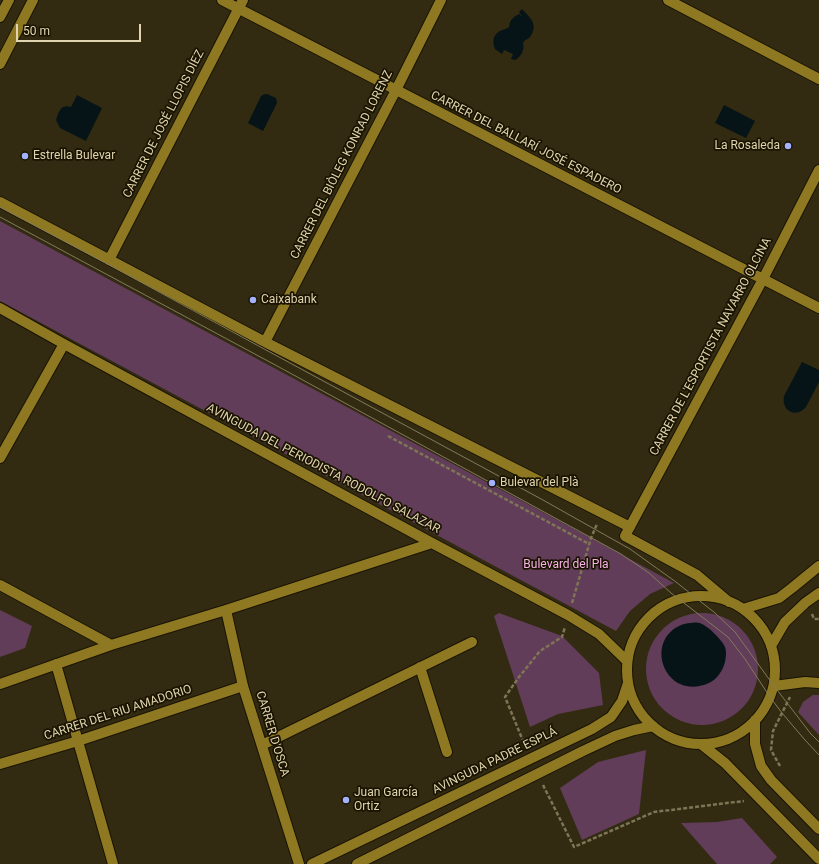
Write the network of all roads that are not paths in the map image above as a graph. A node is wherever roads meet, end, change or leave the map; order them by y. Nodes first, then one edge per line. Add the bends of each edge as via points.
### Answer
1 (9, 0) edge
2 (33, 0) edge
3 (222, 0) edge
4 (441, 0) edge
5 (668, 0) edge
6 (241, 4) edge
7 (0, 17) edge
8 (0, 64) edge
9 (819, 79) edge
10 (396, 90) junction
11 (819, 170) edge
12 (0, 202) edge
13 (109, 260) junction
14 (763, 279) junction
15 (0, 308) edge
16 (819, 308) edge
17 (265, 342) junction
18 (64, 344) junction
19 (0, 458) edge
20 (627, 531) junction
21 (432, 543) junction
22 (819, 566) edge
23 (0, 585) edge
24 (819, 593) edge
25 (729, 602) junction
26 (743, 609) junction
27 (226, 610) junction
28 (472, 642) dead end
29 (111, 644) junction
30 (771, 646) junction
31 (628, 661) junction
32 (56, 664) junction
33 (420, 667) junction
34 (628, 683) junction
35 (819, 683) edge
36 (0, 684) edge
37 (243, 686) junction
38 (774, 686) junction
39 (756, 720) junction
40 (653, 726) junction
41 (78, 741) junction
42 (701, 744) junction
43 (262, 745) junction
44 (447, 752) dead end
45 (0, 764) edge
46 (819, 829) edge
47 (819, 859) edge
48 (113, 864) edge
49 (299, 864) edge
50 (312, 864) edge
51 (357, 864) edge

1 - 7 street
2 - 8 street
3 - 6 street, CARRER DEL BALLARÍ JOSÉ ESPADERO
4 - 10 street, CARRER DEL BIÒLEG KONRAD LORENZ
5 - 9 street
6 - 10 street, CARRER DEL BALLARÍ JOSÉ ESPADERO
6 - 13 street, CARRER DE JOSÉ LLOPIS DÍEZ
10 - 14 street, CARRER DEL BALLARÍ JOSÉ ESPADERO
10 - 17 street, CARRER DEL BIÒLEG KONRAD LORENZ
11 - 14 street, CARRER DE L'ESPORTISTA NAVARRO OLCINA
12 - 13 street
13 - 17 street
14 - 16 street, CARRER DEL BALLARÍ JOSÉ ESPADERO
14 - 20 street, CARRER DE L'ESPORTISTA NAVARRO OLCINA
15 - 18 street, AVINGUDA DEL PERIODISTA RODOLFO SALAZAR
17 - 20 street
18 - 19 street
18 - 21 street, AVINGUDA DEL PERIODISTA RODOLFO SALAZAR
20 - 25 street via 697,575
21 - 27 street
21 - 31 street, AVINGUDA DEL PERIODISTA RODOLFO SALAZAR via 568,615 599,634
22 - 26 street via 779,598
23 - 29 street
24 - 30 street via 785,622
25 - 26 street
25 - 31 street via 706,596 680,600 664,606 650,616 639,630
26 - 30 street via 767,635
27 - 29 street
27 - 37 street, CARRER D'OSCA
28 - 33 street
29 - 32 street
30 - 38 street via 774,659
31 - 34 street
32 - 36 street
32 - 41 street
33 - 43 street
33 - 44 street
34 - 40 street via 633,699
34 - 50 street, AVINGUDA PADRE ESPLÁ via 622,701 611,716 592,729
35 - 38 street
37 - 41 street, CARRER DEL RIU AMADORIO
37 - 43 street, CARRER D'OSCA
38 - 39 street via 767,705
39 - 42 street via 740,733 721,741
39 - 46 street via 755,744 760,766
40 - 42 street via 675,739
40 - 51 street via 615,736
41 - 45 street, CARRER DEL RIU AMADORIO
41 - 48 street
42 - 47 street via 725,763
43 - 49 street, CARRER D'OSCA

